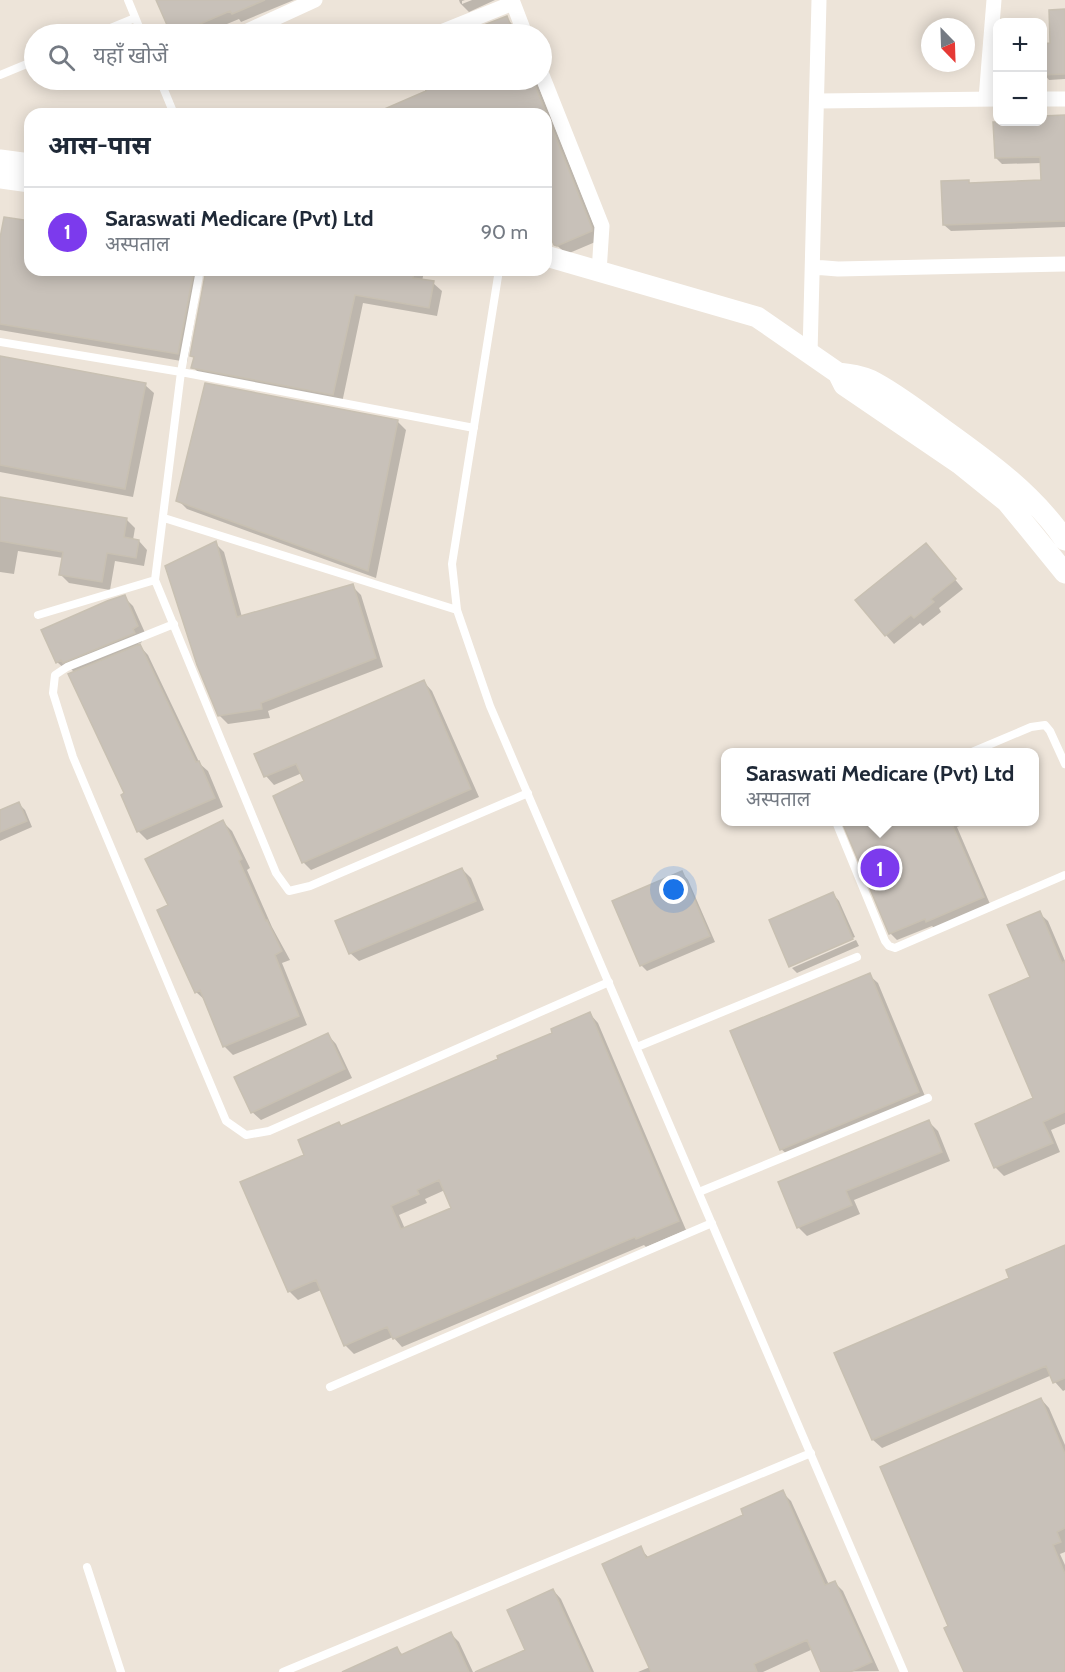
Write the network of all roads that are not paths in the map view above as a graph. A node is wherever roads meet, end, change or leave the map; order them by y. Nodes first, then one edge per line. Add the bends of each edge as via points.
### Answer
1 (128, 0) edge
2 (315, 0) edge
3 (819, 0) edge
4 (994, 0) edge
5 (512, 1) edge
6 (135, 18) junction
7 (120, 24) edge
8 (138, 24) edge
9 (263, 24) edge
10 (459, 24) edge
11 (521, 24) edge
12 (24, 65) edge
13 (0, 75) edge
14 (164, 90) edge
15 (548, 90) edge
16 (992, 99) edge
17 (1047, 99) edge
18 (1065, 99) edge
19 (818, 101) junction
20 (172, 108) edge
21 (0, 160) edge
22 (24, 163) edge
23 (0, 178) edge
24 (24, 181) edge
25 (552, 258) edge
26 (1065, 264) edge
27 (813, 267) junction
28 (599, 272) junction
29 (199, 276) edge
30 (498, 276) edge
31 (0, 342) edge
32 (810, 354) junction
33 (182, 372) junction
34 (838, 373) junction
35 (474, 428) junction
36 (164, 518) junction
37 (1064, 538) edge
38 (1065, 573) edge
39 (155, 580) junction
40 (457, 610) junction
41 (38, 615) dead end
42 (174, 624) junction
43 (983, 748) edge
44 (1065, 764) edge
45 (528, 793) junction
46 (838, 826) edge
47 (1065, 875) edge
48 (857, 957) dead end
49 (609, 982) junction
50 (637, 1047) junction
51 (928, 1098) dead end
52 (699, 1192) junction
53 (712, 1223) junction
54 (330, 1387) dead end
55 (811, 1453) junction
56 (87, 1567) dead end
57 (121, 1672) edge
58 (283, 1672) edge
59 (904, 1672) edge

1 - 6 lane
2 - 9 street
3 - 19 street
4 - 16 street
5 - 10 street
5 - 11 street
6 - 7 lane
6 - 8 lane
12 - 13 lane
14 - 20 lane
15 - 28 street via 602,226
16 - 19 street
17 - 18 street
19 - 27 street
21 - 22 street
23 - 24 street
25 - 28 street
26 - 27 street
27 - 32 street
28 - 32 street via 757,317
29 - 33 lane
30 - 35 lane
31 - 33 lane
32 - 34 street
33 - 35 lane
33 - 36 lane
34 - 37 street via 870,381 979,455 1019,487
34 - 38 street via 844,385 1007,501
35 - 40 lane via 452,564
36 - 39 lane
36 - 40 lane
39 - 41 lane
39 - 42 lane
40 - 45 lane via 490,706
42 - 45 lane via 276,873 289,891 310,886
42 - 49 lane via 67,667 55,675 53,693 73,757 226,1121 246,1135 269,1131
43 - 44 lane via 1031,727 1045,725
45 - 49 lane
46 - 47 lane via 885,941 895,948
48 - 50 lane
49 - 50 lane
50 - 52 lane
51 - 52 lane
52 - 53 lane
53 - 54 lane
53 - 55 lane
55 - 58 lane
55 - 59 lane
56 - 57 lane

